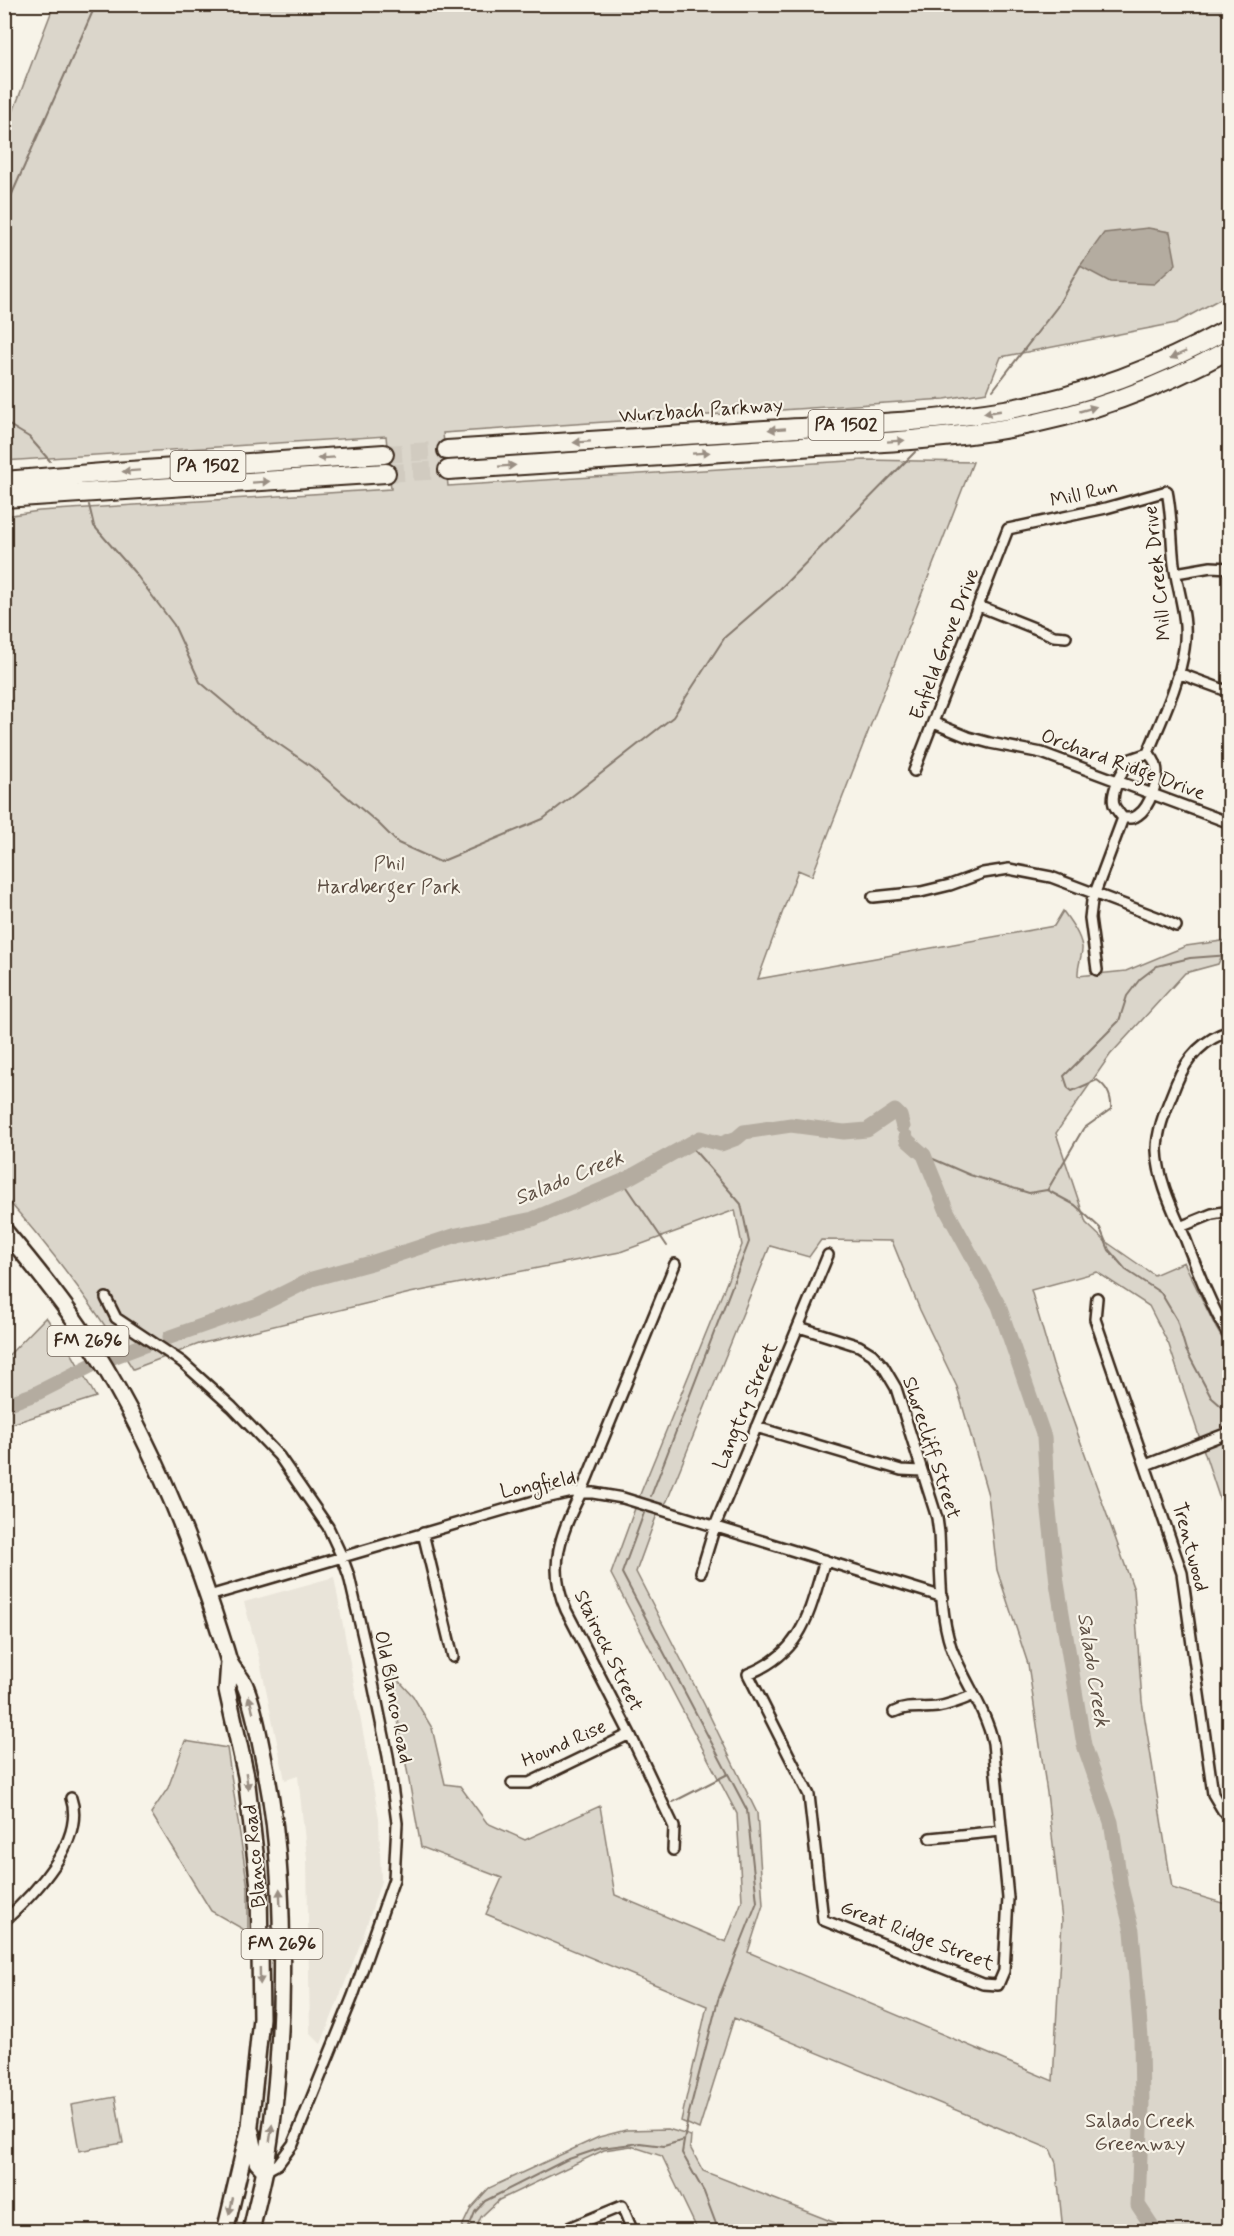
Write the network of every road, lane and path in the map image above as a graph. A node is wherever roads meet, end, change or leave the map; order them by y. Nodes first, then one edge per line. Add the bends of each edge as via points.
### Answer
1 (1230, 328) edge
2 (1230, 349) edge
3 (447, 450) tunnel mouth
4 (384, 454) tunnel mouth
5 (448, 470) tunnel mouth
6 (386, 473) tunnel mouth
7 (4, 481) edge
8 (1167, 491) joint
9 (4, 498) edge
10 (1008, 529) joint
11 (1230, 568) edge
12 (1176, 573) junction
13 (979, 606) junction
14 (1066, 638) dead end
15 (1178, 673) junction
16 (1230, 692) edge
17 (934, 723) junction
18 (1148, 753) junction
19 (914, 771) dead end
20 (1119, 781) junction
21 (1151, 794) junction
22 (1123, 818) junction
23 (1230, 823) edge
24 (1094, 893) junction
25 (873, 897) dead end
26 (1176, 926) dead end
27 (1097, 970) dead end
28 (1230, 1031) edge
29 (1230, 1211) edge
30 (1180, 1227) junction
31 (4, 1230) edge
32 (828, 1255) dead end
33 (675, 1264) dead end
34 (106, 1298) dead end
35 (1097, 1298) dead end
36 (799, 1327) junction
37 (1230, 1338) edge
38 (756, 1427) junction
39 (1230, 1432) edge
40 (1146, 1465) junction
41 (922, 1471) junction
42 (581, 1493) junction
43 (715, 1526) junction
44 (423, 1533) junction
45 (342, 1557) junction
46 (825, 1560) junction
47 (701, 1572) dead end
48 (210, 1596) junction
49 (943, 1597) junction
50 (453, 1657) dead end
51 (230, 1662) junction
52 (974, 1695) junction
53 (894, 1712) dead end
54 (630, 1734) junction
55 (512, 1783) dead end
56 (71, 1798) dead end
57 (1223, 1811) dead end
58 (1001, 1831) junction
59 (930, 1838) dead end
60 (673, 1850) dead end
61 (4, 1922) edge
62 (998, 1985) joint
63 (250, 2126) junction
64 (265, 2171) junction
65 (225, 2232) edge
66 (250, 2232) edge
67 (559, 2232) edge
68 (633, 2232) edge

1 -> 3 highway, Wurzbach Parkway / PA 1502 via 1116,380 1060,398 995,411 913,420
5 -> 2 highway, PA 1502 via 991,431 1113,401
4 -> 7 highway, PA 1502
9 -> 6 highway, PA 1502
8 - 10 street, Mill Run
8 - 12 street, Mill Creek Drive
10 - 13 street, Enfield Grove Drive
11 - 12 street
12 - 15 street, Mill Creek Drive via 1185,622
13 - 14 street
13 - 17 street, Enfield Grove Drive
15 - 16 street
15 - 18 street, Mill Creek Drive
17 - 19 street, Enfield Grove Drive
17 - 20 street, Orchard Ridge Drive via 968,737 1042,753
18 - 20 street via 1131,759
18 - 21 street via 1157,772
20 - 21 street, Orchard Ridge Drive
20 - 22 street via 1114,800
21 - 22 street via 1139,815
21 - 23 street, Orchard Ridge Drive
22 - 24 street
24 - 25 street via 1040,873 1009,869 921,892
24 - 26 street
24 - 27 street via 1090,918
28 - 30 street via 1202,1045 1192,1055 1182,1069 1162,1118 1157,1150 1160,1169
29 - 30 street
30 - 37 street
31 - 48 main road, Blanco Road / FM 2696 via 91,1344 122,1398 173,1501
32 - 36 street, Langtry Street
33 - 42 street, Stairock Street
34 - 45 street, Old Blanco Road via 116,1318 182,1362 256,1430 312,1502
35 - 40 street, Trentwood via 1095,1319
36 - 38 street, Langtry Street
36 - 41 street, Shorecliff Street via 858,1346 883,1366 896,1388
38 - 41 street via 901,1470
38 - 43 street, Langtry Street
39 - 40 street
40 - 57 street, Trentwood via 1182,1573 1213,1794
41 - 49 street, Shorecliff Street via 939,1533
42 - 43 street, Longfield via 623,1498
42 - 44 street, Longfield via 541,1499
42 - 54 street, Stairock Street via 567,1519 557,1554 559,1592
43 - 46 street, Longfield
43 - 47 street, Langtry Street
44 - 45 street, Longfield
44 - 50 street
45 - 48 street, Longfield
45 - 64 street, Old Blanco Road via 388,1756 397,1822 394,1879 353,1996 293,2144 278,2164
46 - 49 street, Longfield
46 - 62 street, Great Ridge Street via 801,1632 776,1660 748,1674 809,1795 823,1920 983,1984
48 - 51 main road, Blanco Road / FM 2696
49 - 52 street, Shorecliff Street via 945,1628
51 -> 63 main road, Blanco Road / FM 2696 via 227,1690 246,1776 259,1887 261,2018
64 -> 51 main road, Blanco Road / FM 2696 via 277,2086 282,1961 280,1886 260,1744 246,1686
52 - 53 street via 936,1707 911,1706
52 - 58 street, Shorecliff Street via 993,1743
54 - 55 street, Hound Rise via 530,1783
54 - 60 street, Stairock Street via 674,1827
56 - 61 street via 74,1822 66,1843 34,1893
58 - 59 street
58 - 62 street, Shorecliff Street via 1008,1899 1004,1971
63 - 64 main road via 254,2156
63 -> 65 main road, Blanco Road / FM 2696
64 - 66 main road, Blanco Road / FM 2696
67 - 68 street via 622,2206

